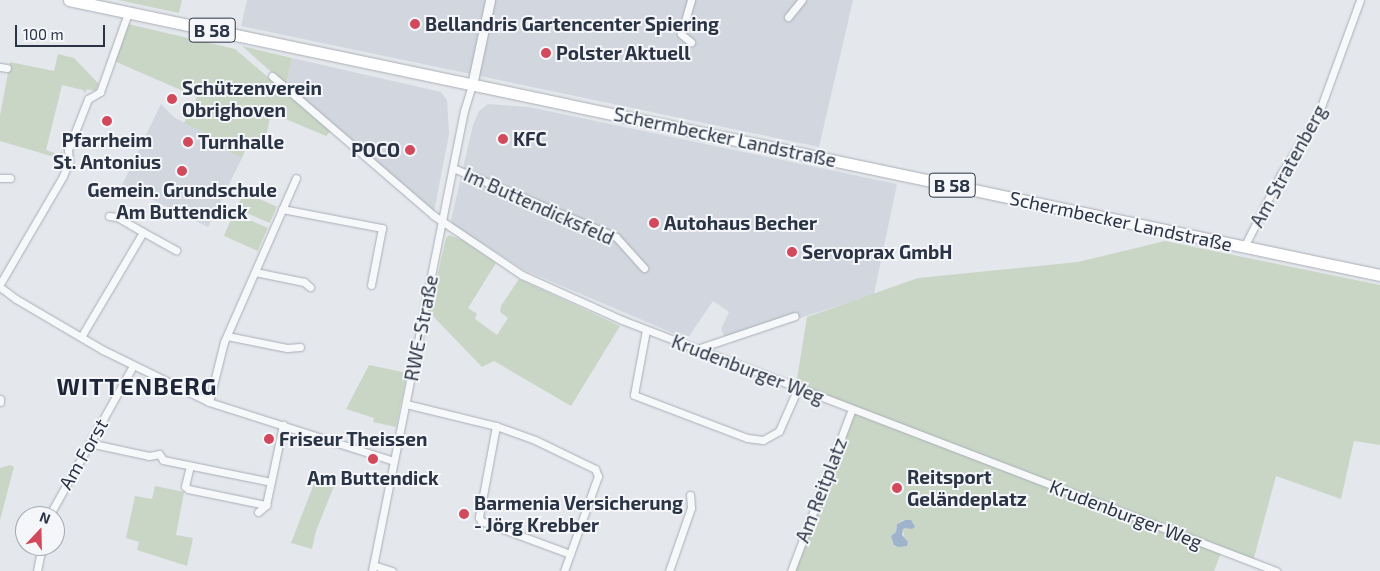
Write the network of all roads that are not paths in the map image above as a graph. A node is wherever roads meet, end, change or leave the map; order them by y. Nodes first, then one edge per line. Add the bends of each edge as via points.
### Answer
1 (69, 0) edge
2 (490, 0) edge
3 (691, 0) edge
4 (802, 0) edge
5 (1360, 0) edge
6 (128, 13) junction
7 (788, 17) dead end
8 (691, 42) dead end
9 (272, 76) dead end
10 (472, 85) junction
11 (453, 168) junction
12 (0, 178) edge
13 (10, 178) dead end
14 (296, 178) dead end
15 (282, 209) junction
16 (109, 216) dead end
17 (442, 222) junction
18 (143, 232) junction
19 (1244, 247) junction
20 (176, 250) dead end
21 (644, 268) dead end
22 (255, 272) junction
23 (1380, 275) edge
24 (0, 285) edge
25 (371, 285) dead end
26 (310, 287) dead end
27 (795, 316) dead end
28 (646, 330) junction
29 (227, 336) junction
30 (81, 337) junction
31 (300, 347) dead end
32 (697, 349) junction
33 (133, 366) junction
34 (798, 388) junction
35 (209, 402) junction
36 (406, 404) junction
37 (852, 409) junction
38 (283, 425) junction
39 (496, 426) junction
40 (89, 443) junction
41 (394, 461) junction
42 (190, 466) junction
43 (271, 482) junction
44 (690, 495) dead end
45 (266, 505) junction
46 (55, 506) edge
47 (258, 512) dead end
48 (570, 554) junction
49 (40, 556) edge
50 (373, 568) edge
51 (37, 571) edge
52 (392, 571) edge
53 (564, 571) edge
54 (668, 571) edge
55 (791, 571) edge
56 (1276, 571) edge

1 - 6 main road, Schermbecker Landstraße / B 58
2 - 10 street
3 - 8 street via 681,34
4 - 7 street
5 - 19 street, Am Stratenberg via 1318,115 1282,172
6 - 10 main road, Schermbecker Landstraße / B 58
6 - 24 street via 100,92 88,99 68,150 69,161 63,176
9 - 17 street, Krudenburger Weg
10 - 11 street, RWE-Straße
10 - 19 main road, Schermbecker Landstraße / B 58
11 - 17 street, RWE-Straße
11 - 21 street, Im Buttendicksfeld via 616,237
12 - 13 street
14 - 15 street
15 - 22 street
15 - 25 street via 382,228
16 - 18 street via 118,217
17 - 28 street, Krudenburger Weg via 522,275
17 - 36 street, RWE-Straße
18 - 20 street
18 - 30 street
19 - 23 main road, Schermbecker Landstraße / B 58
22 - 26 street via 304,282
22 - 29 street
24 - 30 street via 16,299
27 - 32 street
28 - 32 street, Krudenburger Weg
28 - 34 street via 634,395 758,440 769,438 778,431
29 - 31 street via 287,348
29 - 35 street
30 - 33 street
32 - 34 street, Krudenburger Weg
33 - 35 street
33 - 40 street, Am Forst
34 - 37 street, Krudenburger Weg
35 - 38 street
36 - 39 street
36 - 41 street, RWE-Straße
37 - 55 street, Am Reitplatz
37 - 56 street, Krudenburger Weg
38 - 41 street
38 - 43 street
39 - 48 street via 479,517 481,521
39 - 48 street via 565,453 597,472
40 - 42 street via 149,456 159,454 163,460
40 - 46 street, Am Forst
41 - 50 street, RWE-Straße
42 - 43 street
42 - 45 street via 188,489
43 - 45 street
44 - 54 street via 691,508
45 - 47 street
48 - 53 street
49 - 51 street
50 - 52 street

